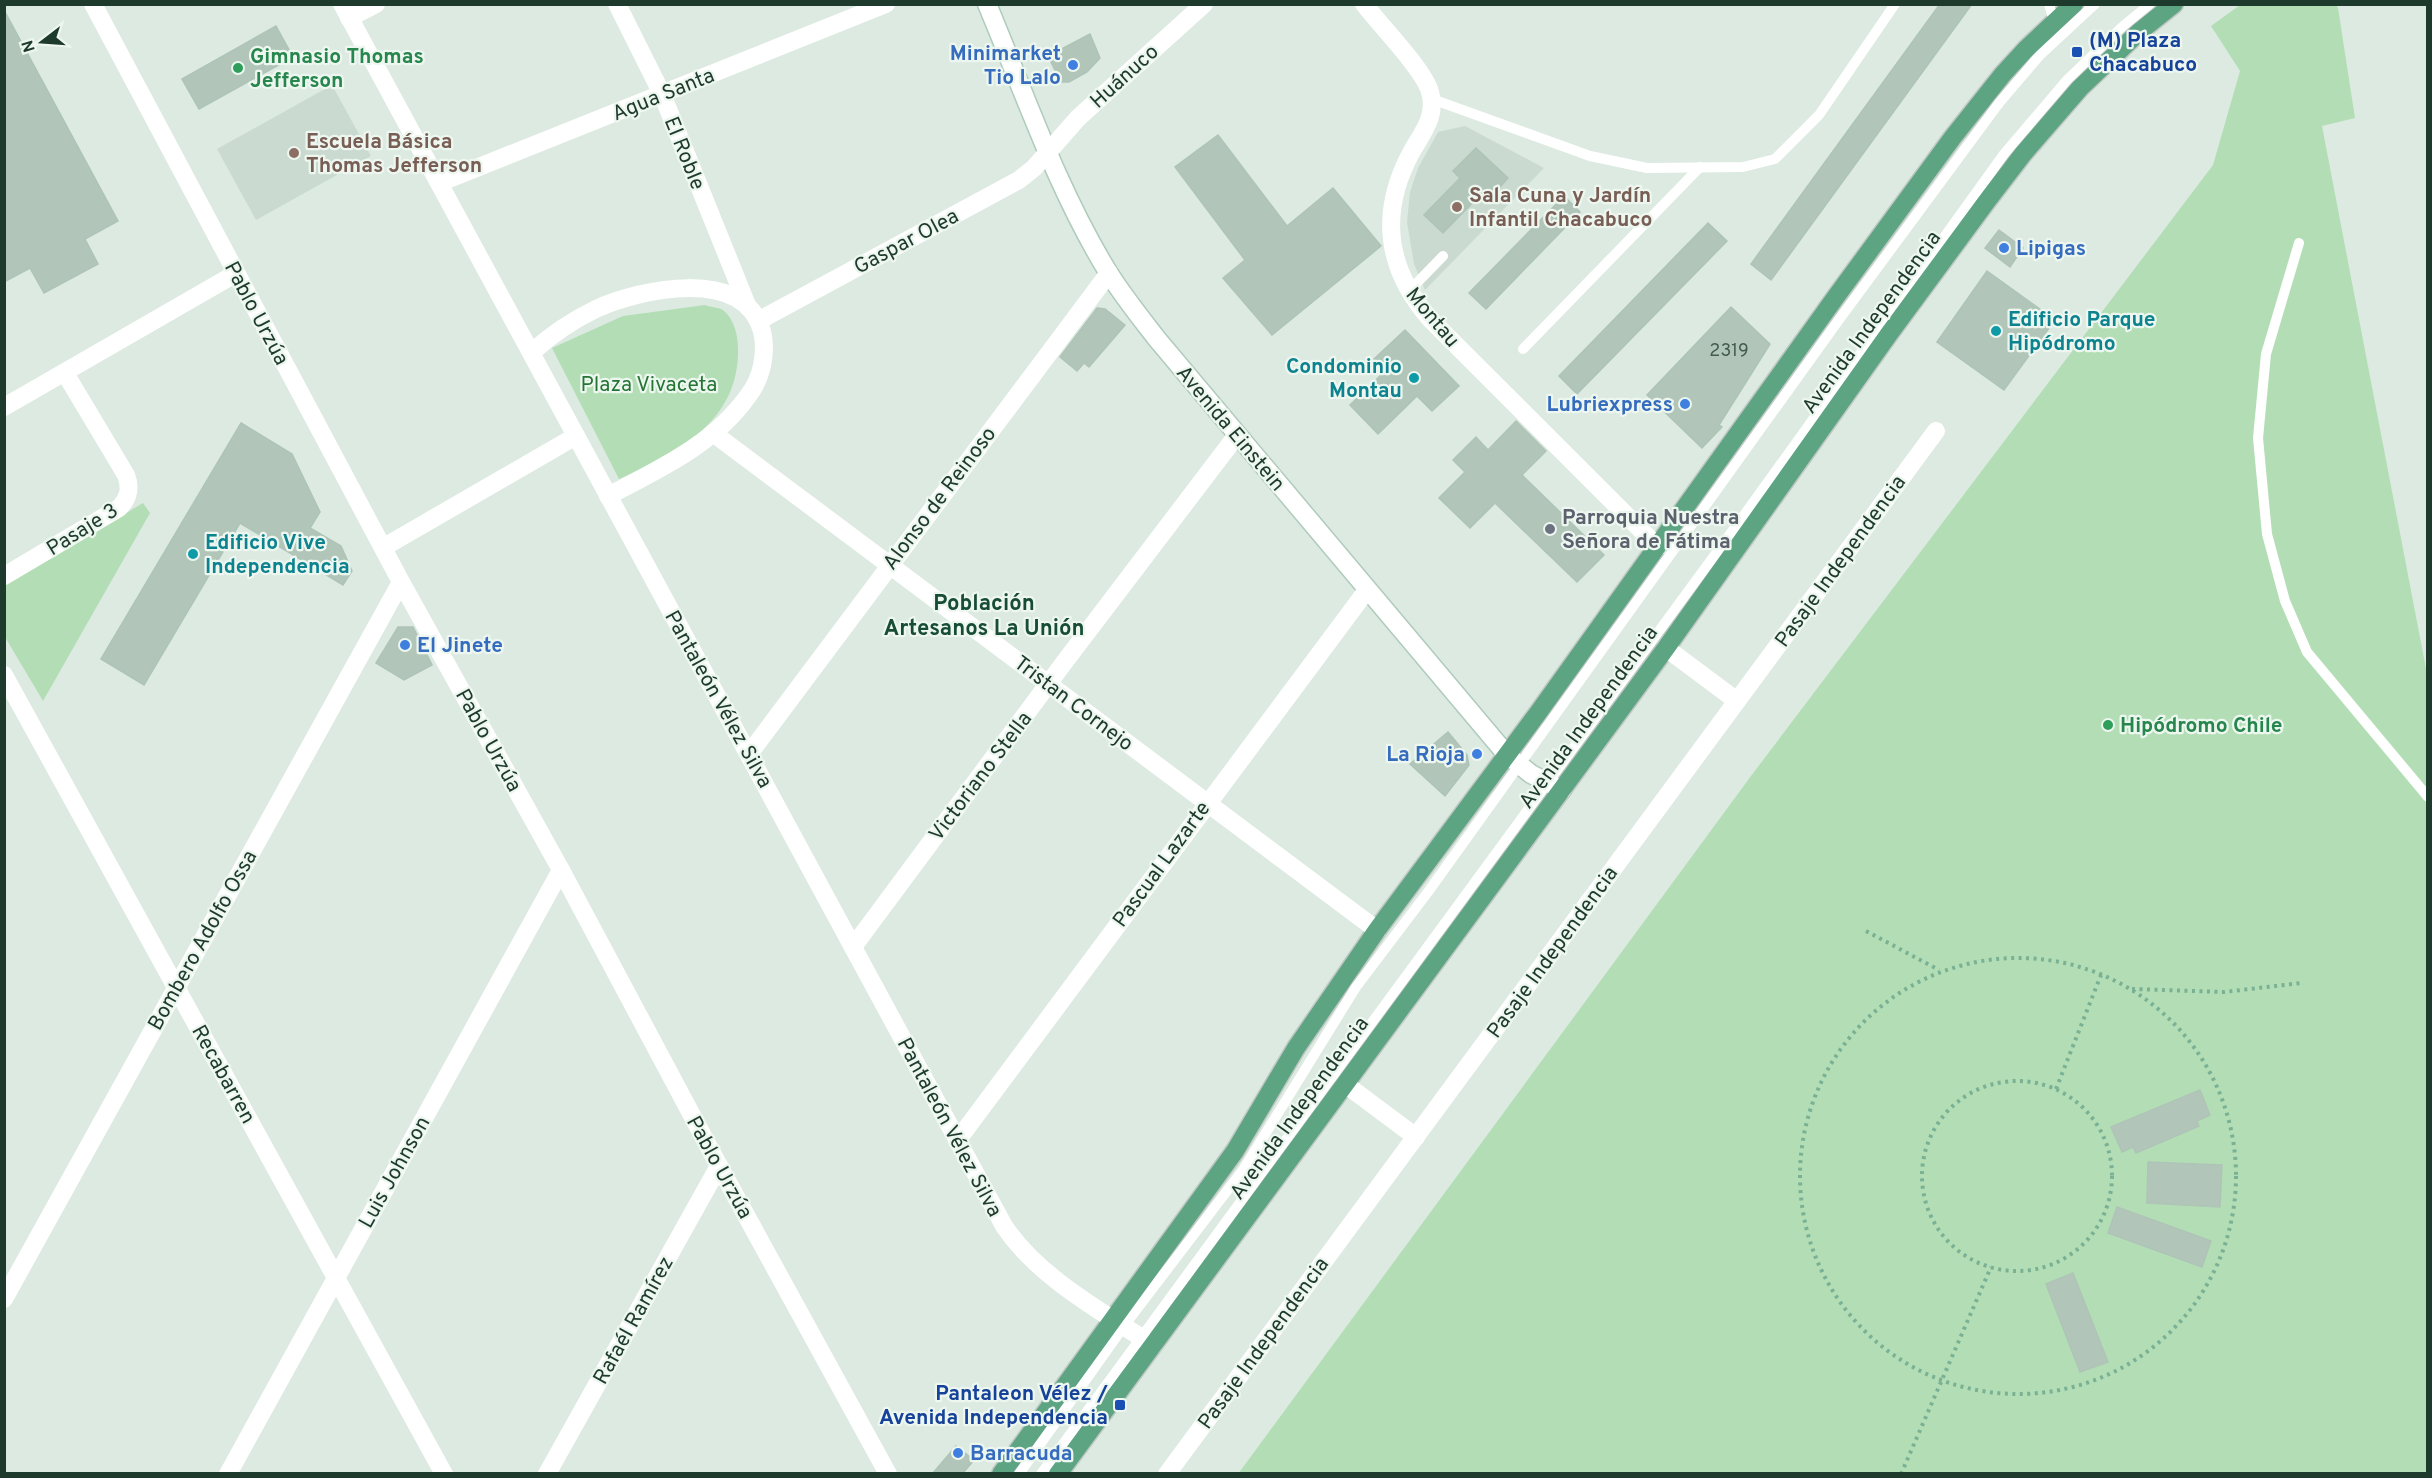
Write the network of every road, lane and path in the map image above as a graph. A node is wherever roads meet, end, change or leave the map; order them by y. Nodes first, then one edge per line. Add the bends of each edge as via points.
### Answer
1 (93, 4) edge
2 (376, 4) edge
3 (617, 4) edge
4 (886, 4) edge
5 (987, 4) edge
6 (1204, 4) edge
7 (1364, 4) edge
8 (1895, 4) edge
9 (2074, 4) edge
10 (2095, 4) edge
11 (2150, 4) edge
12 (2174, 4) edge
13 (345, 11) edge
14 (2051, 13) edge
15 (662, 94) junction
16 (1432, 99) junction
17 (1048, 151) junction
18 (1700, 167) junction
19 (439, 183) junction
20 (2299, 243) dead end
21 (1443, 256) dead end
22 (1109, 273) junction
23 (235, 274) junction
24 (1409, 291) junction
25 (747, 305) junction
26 (758, 321) junction
27 (1523, 349) dead end
28 (532, 352) junction
29 (65, 373) junction
30 (4, 407) edge
31 (1936, 431) dead end
32 (713, 433) junction
33 (1237, 435) junction
34 (576, 436) junction
35 (608, 496) junction
36 (384, 547) junction
37 (1658, 547) junction
38 (889, 565) junction
39 (4, 576) edge
40 (401, 582) junction
41 (1367, 590) junction
42 (1666, 648) junction
43 (4, 675) edge
44 (1048, 684) junction
45 (1737, 701) junction
46 (748, 754) junction
47 (1513, 760) junction
48 (1554, 787) junction
49 (2427, 797) edge
50 (1207, 802) junction
51 (561, 870) junction
52 (1377, 930) junction
53 (1866, 931) dead end
54 (853, 947) junction
55 (1940, 970) junction
56 (2101, 975) junction
57 (2301, 983) dead end
58 (176, 985) junction
59 (2132, 989) junction
60 (1345, 1084) junction
61 (2056, 1089) junction
62 (1416, 1137) junction
63 (957, 1141) junction
64 (719, 1166) junction
65 (1991, 1267) junction
66 (336, 1275) junction
67 (4, 1299) edge
68 (1132, 1332) junction
69 (1942, 1382) junction
70 (228, 1473) edge
71 (444, 1473) edge
72 (547, 1473) edge
73 (888, 1473) edge
74 (1001, 1473) edge
75 (1019, 1473) edge
76 (1041, 1473) edge
77 (1058, 1473) edge
78 (1167, 1473) edge
79 (1901, 1473) edge

1 - 23 street, Pablo Urzúa
2 - 13 street
3 - 15 street, El Roble
4 - 15 street, Agua Santa
5 - 17 street, Avenida Einstein
6 - 17 street, Huánuco via 1078,118
7 - 16 street via 1422,75
8 - 18 lane via 1819,115 1775,159 1743,167
9 - 14 main road, Avenida Independencia
10 - 47 lane via 2040,55 1999,103
11 - 48 lane via 2067,80 2004,154
12 - 42 main road, Avenida Independencia via 2080,88 2023,154 1889,334
13 - 19 street, Pantaleón Vélez Silva
14 - 37 main road, Avenida Independencia via 1953,137
15 - 19 street, Agua Santa
15 - 25 street, El Roble
16 - 18 lane via 1590,156 1647,168
16 - 24 street, Montau via 1430,121 1402,170 1391,215 1394,258
17 - 22 street, Avenida Einstein
17 - 26 street, Gaspar Olea via 1019,180
18 - 27 lane
19 - 28 street, Pantaleón Vélez Silva
20 - 49 lane via 2266,354 2258,438 2267,534 2285,601 2307,652
21 - 24 lane
22 - 33 street, Avenida Einstein via 1157,339
22 - 38 street, Alonso de Reinoso
23 - 29 street
23 - 36 street, Pablo Urzúa
24 - 37 street, Montau via 1431,320
25 - 26 street
25 - 28 street via 729,295 700,289 649,292 587,314
26 - 32 street via 764,352 755,384
28 - 34 street, Pantaleón Vélez Silva
29 - 30 street
29 - 39 street, Pasaje 3 via 126,475 128,496 119,508
31 - 45 street, Pasaje Independencia
32 - 35 street via 686,454
32 - 38 street, Tristan Cornejo
33 - 41 street, Avenida Einstein
33 - 44 street, Victoriano Stella
34 - 35 street, Pantaleón Vélez Silva
34 - 36 street
35 - 46 street, Pantaleón Vélez Silva
36 - 40 street, Pablo Urzúa
37 - 47 main road, Avenida Independencia
38 - 44 street, Tristan Cornejo
38 - 46 street, Alonso de Reinoso
40 - 51 street, Pablo Urzúa
40 - 58 street, Bombero Adolfo Ossa
41 - 47 street, Avenida Einstein
41 - 50 street, Pascual Lazarte
42 - 45 street
42 - 48 main road, Avenida Independencia
43 - 58 street, Recabarren
44 - 50 street, Tristan Cornejo
44 - 54 street, Victoriano Stella
45 - 62 street, Pasaje Independencia
46 - 54 street, Pantaleón Vélez Silva
47 - 48 street, Avenida Einstein
47 - 52 main road, Avenida Independencia
47 - 68 lane via 1356,987 1242,1170
48 - 60 main road, Avenida Independencia
48 - 68 lane
50 - 52 street, Tristan Cornejo
50 - 63 street, Pascual Lazarte
51 - 64 street, Pablo Urzúa
51 - 66 street, Luis Johnson
52 - 68 main road, Avenida Independencia via 1308,1030
53 - 55 path
54 - 63 street, Pantaleón Vélez Silva
55 - 56 path via 2005,956 2071,963
55 - 69 path via 1883,1002 1838,1049 1809,1108 1798,1172 1807,1237 1834,1297 1878,1346
56 - 59 path
56 - 61 path
57 - 59 path via 2224,992
58 - 66 street, Recabarren
58 - 67 street, Bombero Adolfo Ossa
59 - 69 path via 2182,1031 2217,1086 2235,1149 2234,1215 2213,1276 2175,1330 2123,1370 2062,1392 1997,1395
60 - 62 street
60 - 68 main road, Avenida Independencia
61 - 65 path via 2089,1113 2105,1137 2113,1164 2112,1193 2103,1220 2086,1243 2064,1261 2037,1270 2008,1272
61 - 65 path via 2012,1080 1983,1086 1959,1100 1939,1120 1926,1146 1923,1184 1937,1229 1956,1250
62 - 78 street, Pasaje Independencia
63 - 68 street, Pantaleón Vélez Silva via 1012,1239 1040,1267
64 - 72 street, Rafaél Ramírez
64 - 73 street, Pablo Urzúa
65 - 69 path
66 - 70 street, Luis Johnson
66 - 71 street, Recabarren
68 - 74 main road, Avenida Independencia
68 - 75 lane
68 - 76 lane
68 - 77 main road, Avenida Independencia
69 - 79 path

